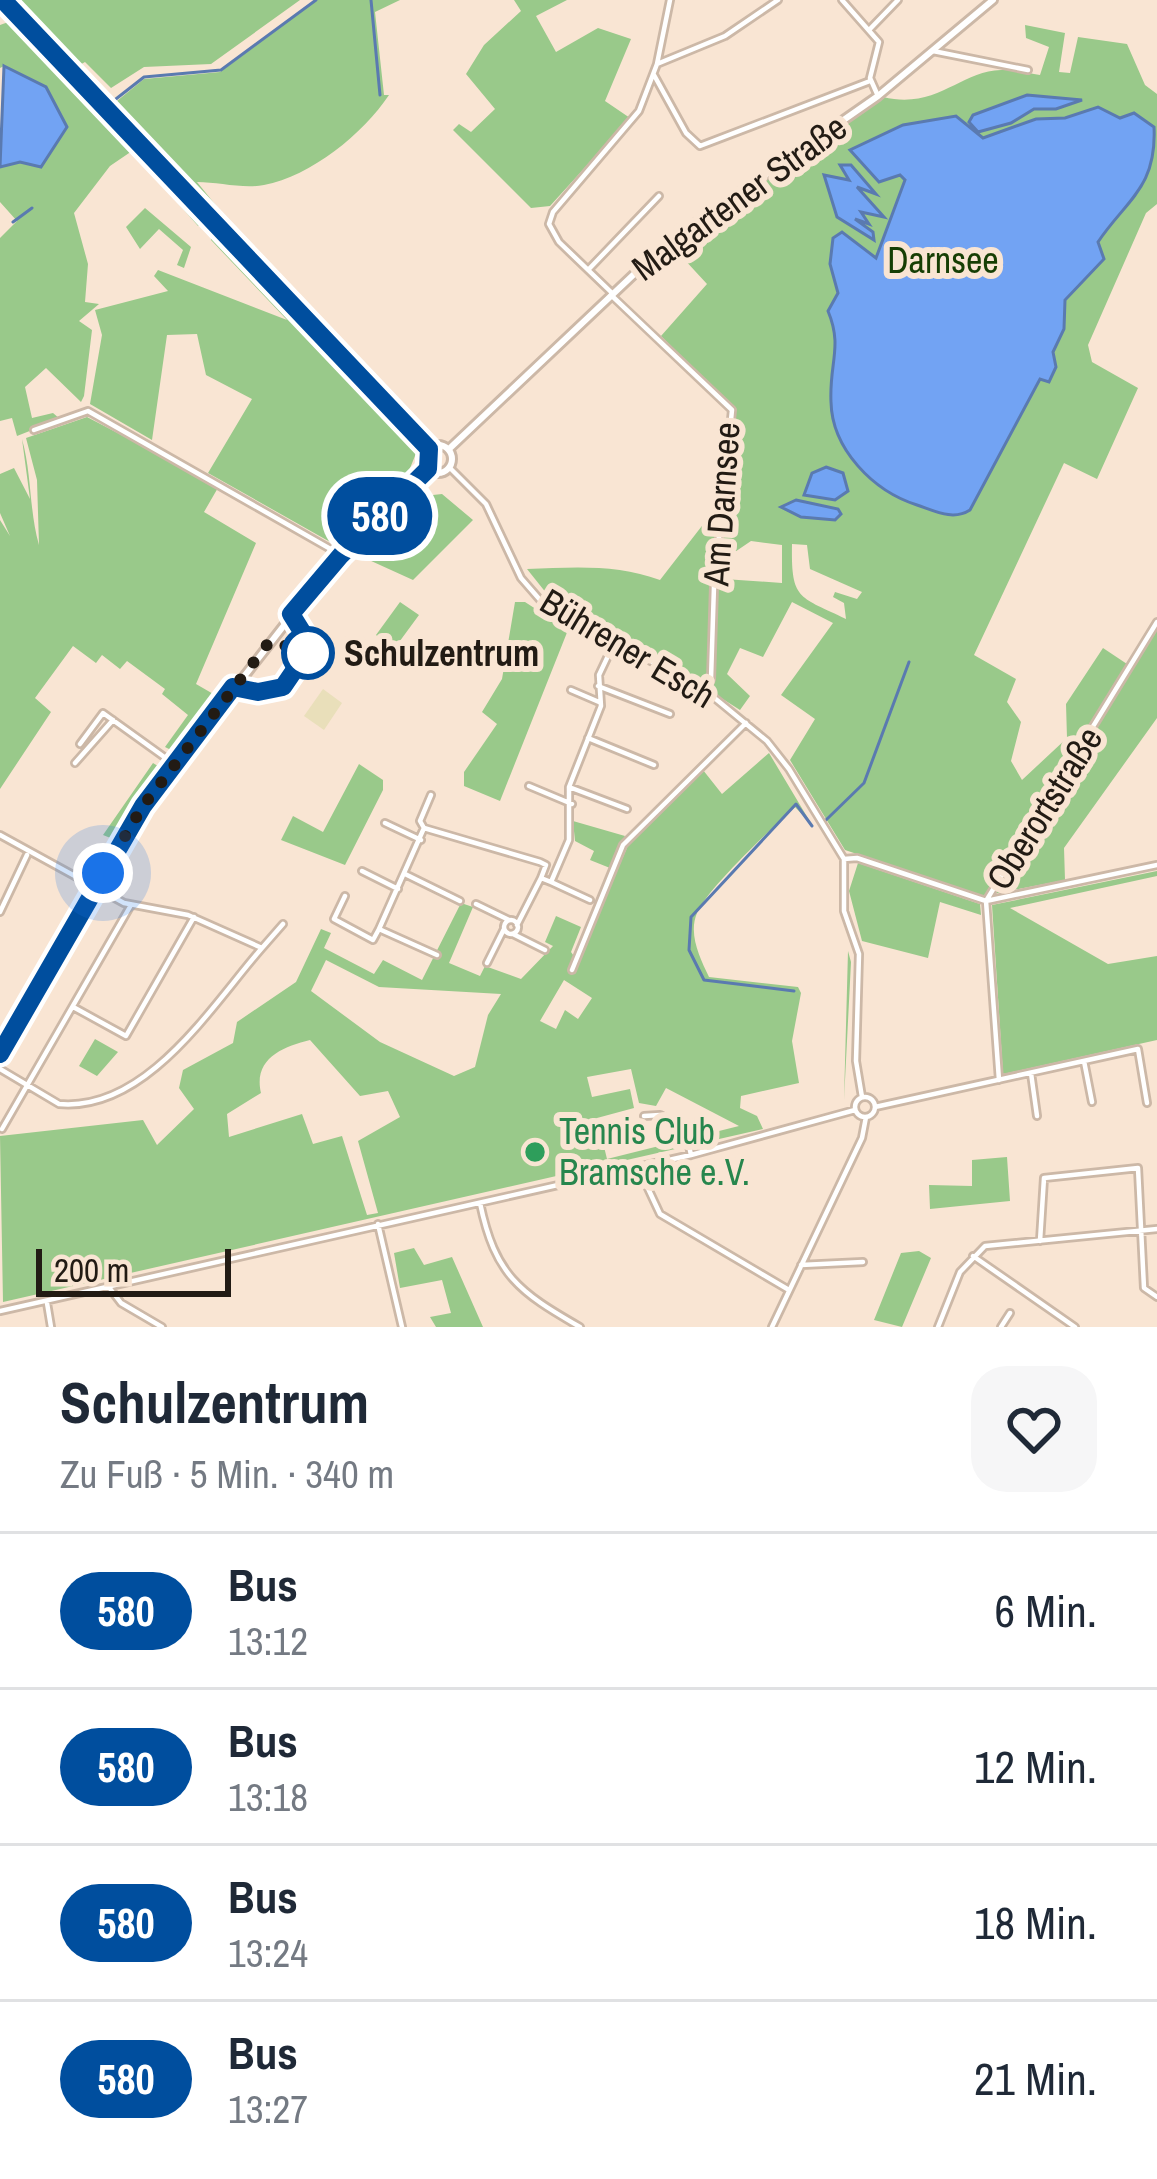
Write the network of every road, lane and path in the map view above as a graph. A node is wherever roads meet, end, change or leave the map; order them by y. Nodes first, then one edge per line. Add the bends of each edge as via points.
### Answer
1 (4, 0) edge
2 (670, 0) edge
3 (778, 0) edge
4 (842, 0) edge
5 (898, 0) edge
6 (993, 0) edge
7 (870, 29) junction
8 (932, 51) junction
9 (657, 64) junction
10 (1028, 70) dead end
11 (654, 75) junction
12 (871, 81) junction
13 (878, 96) junction
14 (659, 196) dead end
15 (589, 269) junction
16 (611, 293) junction
17 (34, 430) dead end
18 (429, 449) junction
19 (449, 449) junction
20 (450, 468) junction
21 (428, 469) junction
22 (341, 555) junction
23 (1157, 622) edge
24 (616, 639) junction
25 (598, 686) junction
26 (571, 690) dead end
27 (706, 691) junction
28 (599, 702) junction
29 (670, 714) dead end
30 (112, 720) junction
31 (746, 723) junction
32 (588, 738) junction
33 (80, 744) dead end
34 (75, 763) dead end
35 (175, 764) junction
36 (654, 765) dead end
37 (529, 786) dead end
38 (569, 787) junction
39 (431, 795) dead end
40 (572, 804) junction
41 (627, 809) dead end
42 (385, 823) dead end
43 (424, 828) junction
44 (0, 835) edge
45 (421, 840) junction
46 (27, 854) junction
47 (844, 859) junction
48 (546, 865) junction
49 (1157, 865) edge
50 (556, 868) junction
51 (362, 871) dead end
52 (405, 874) junction
53 (541, 878) junction
54 (551, 882) junction
55 (95, 887) junction
56 (398, 889) junction
57 (345, 896) dead end
58 (590, 900) dead end
59 (460, 901) dead end
60 (986, 901) junction
61 (130, 904) junction
62 (476, 904) dead end
63 (0, 912) edge
64 (194, 917) junction
65 (509, 920) junction
66 (284, 923) dead end
67 (517, 925) junction
68 (379, 928) junction
69 (504, 929) junction
70 (513, 934) junction
71 (262, 948) junction
72 (545, 950) dead end
73 (437, 955) dead end
74 (487, 963) dead end
75 (572, 970) dead end
76 (75, 1008) junction
77 (0, 1054) edge
78 (1084, 1061) junction
79 (0, 1069) edge
80 (1031, 1073) junction
81 (999, 1080) junction
82 (30, 1088) junction
83 (862, 1097) junction
84 (1092, 1102) dead end
85 (1147, 1103) dead end
86 (875, 1107) junction
87 (855, 1110) junction
88 (644, 1116) dead end
89 (1037, 1116) dead end
90 (866, 1117) junction
91 (2, 1129) edge
92 (691, 1155) junction
93 (638, 1167) junction
94 (480, 1201) junction
95 (378, 1224) junction
96 (1157, 1229) edge
97 (1142, 1230) junction
98 (1040, 1241) junction
99 (973, 1256) junction
100 (862, 1262) dead end
101 (801, 1265) junction
102 (108, 1286) junction
103 (789, 1290) junction
104 (1157, 1297) edge
105 (46, 1302) junction
106 (0, 1311) edge
107 (1010, 1313) dead end
108 (52, 1327) edge
109 (162, 1327) edge
110 (402, 1327) edge
111 (580, 1327) edge
112 (772, 1327) edge
113 (938, 1327) edge
114 (1001, 1327) edge
115 (1075, 1327) edge

1 - 18 street
2 - 9 street
3 - 9 street via 725,36
4 - 7 street
5 - 7 street
6 - 8 street, Malgartener Straße
7 - 12 street via 879,42
8 - 10 street
8 - 13 street, Malgartener Straße
9 - 11 street
11 - 12 street via 700,146
11 - 15 street via 639,111 553,212 549,224 559,242
12 - 13 street
13 - 16 street, Malgartener Straße via 691,225
14 - 15 street
15 - 16 street
16 - 19 street, Malgartener Straße
16 - 27 street, Am Darnsee via 732,410
17 - 22 street via 88,411
18 - 19 street
18 - 21 street
19 - 20 street
20 - 21 street
20 - 24 street, Bührener Esch via 486,504 530,590
21 - 22 street
22 - 35 street
23 - 60 street, Oberortstraße
24 - 25 street
24 - 27 street, Bührener Esch
25 - 28 street
25 - 29 street
26 - 28 street
27 - 31 street, Bührener Esch
28 - 32 street
30 - 33 street via 103,712
30 - 34 street
30 - 35 street
31 - 47 street, Bührener Esch via 789,769
31 - 75 street via 623,845
32 - 36 street
32 - 38 street
35 - 55 street
37 - 40 street
38 - 40 street
38 - 41 street
39 - 43 street
40 - 50 street
42 - 45 street
43 - 45 street
43 - 48 street
44 - 46 street
45 - 52 street
46 - 55 street
46 - 63 street
47 - 60 street
47 - 83 street, Bührener Esch via 844,911 859,954
48 - 50 street
48 - 53 street
49 - 60 street
50 - 54 street
51 - 56 street
52 - 56 street
52 - 59 street
53 - 54 street
53 - 67 street
54 - 58 street
55 - 61 street
55 - 77 street
56 - 68 street
57 - 68 street via 334,920 373,940
60 - 81 street, Oberortstraße
61 - 64 street
61 - 76 street
62 - 65 street
64 - 71 street
64 - 76 street via 126,1036
65 - 67 street
65 - 69 street
66 - 71 street
67 - 70 street
68 - 73 street
69 - 70 street
69 - 74 street
70 - 72 street
71 - 82 street via 140,1078 77,1105 59,1105
76 - 82 street
78 - 80 street
78 - 84 street
78 - 85 street via 1138,1049
79 - 82 street
80 - 81 street
80 - 89 street
81 - 86 street
82 - 91 street
83 - 86 street
83 - 87 street
86 - 90 street
87 - 90 street
87 - 92 street
88 - 92 street via 685,1128
90 - 101 street
92 - 93 street
93 - 94 street
93 - 103 street via 660,1214
94 - 95 street
94 - 111 street via 493,1255 508,1276
95 - 102 street
95 - 110 street
96 - 97 street
97 - 98 street
97 - 98 street via 1141,1171 1119,1169 1042,1179
97 - 104 street via 1144,1288
98 - 99 street via 986,1246
99 - 113 street
99 - 115 street
100 - 101 street
101 - 103 street
102 - 105 street
102 - 109 street
103 - 112 street
105 - 106 street
105 - 108 street
107 - 114 street

